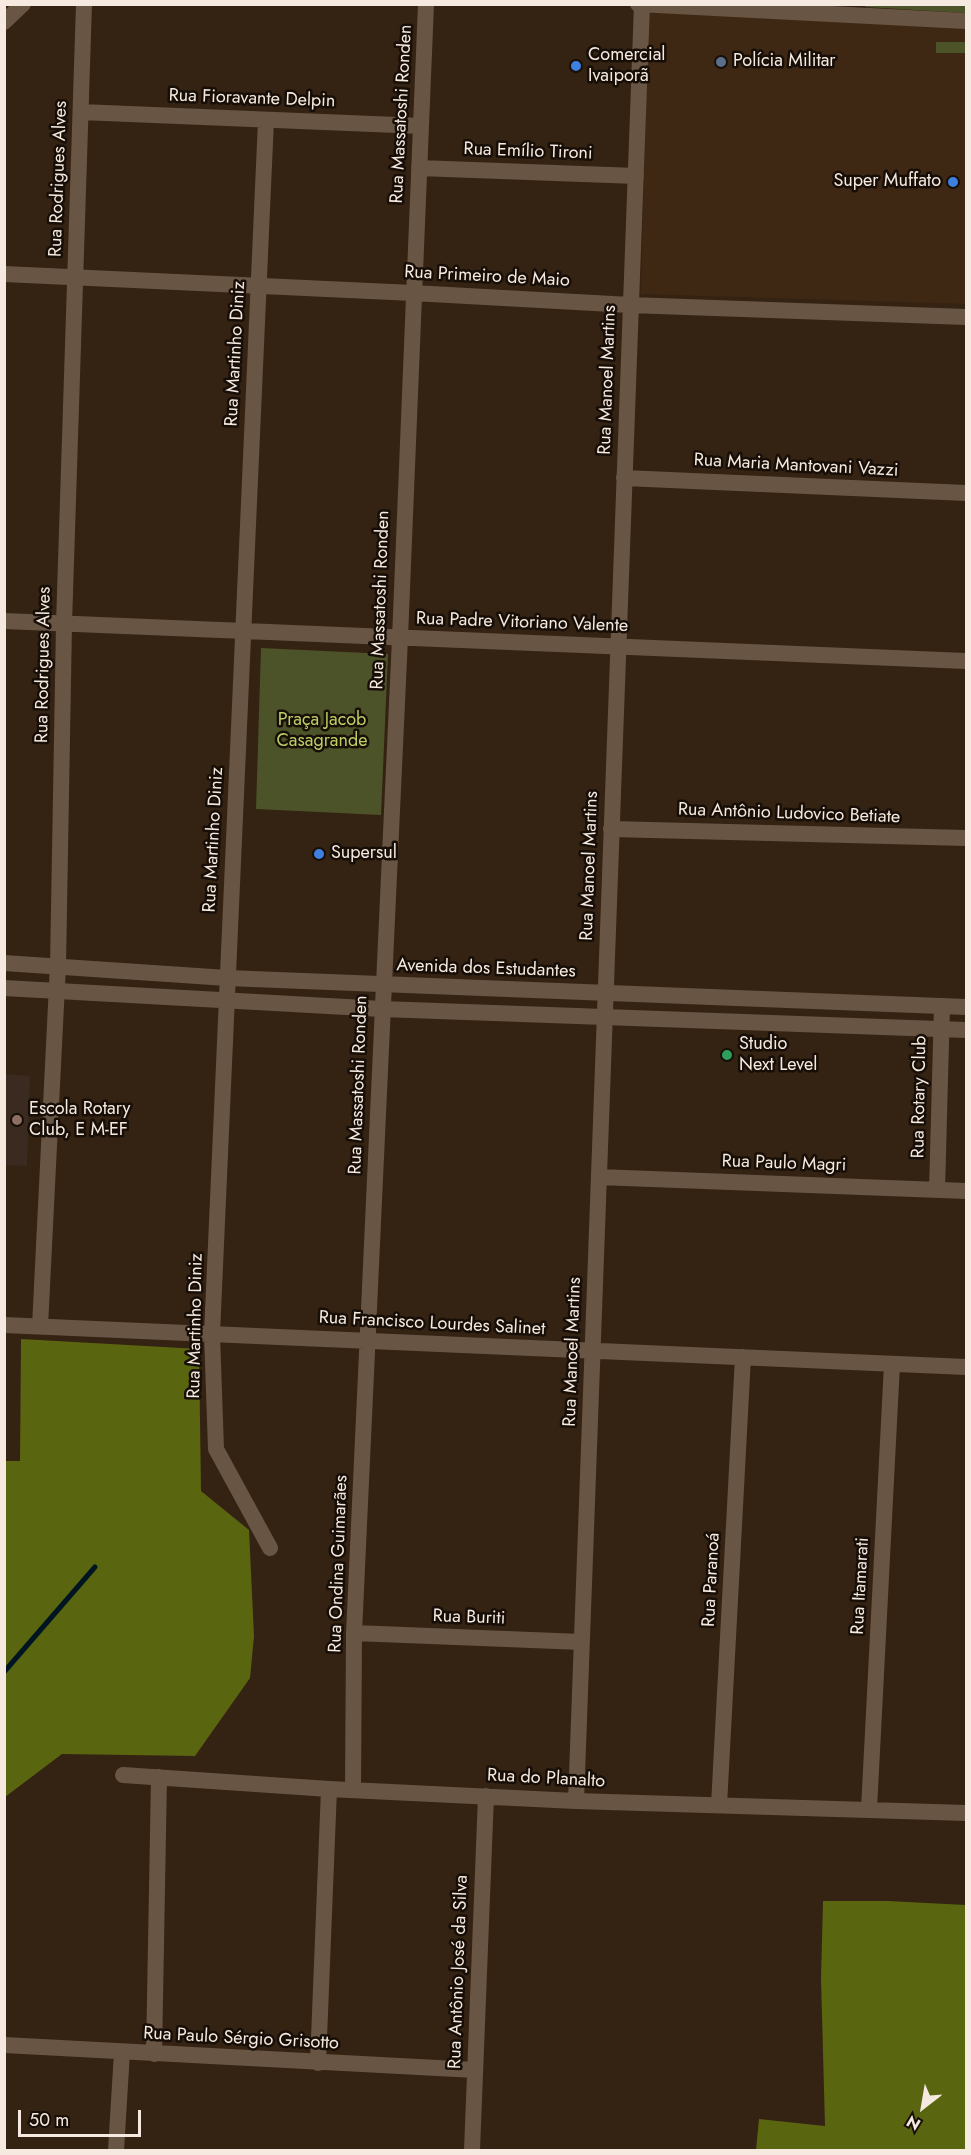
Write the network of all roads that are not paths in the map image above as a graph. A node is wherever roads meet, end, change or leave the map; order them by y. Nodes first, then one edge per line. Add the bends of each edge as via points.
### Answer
1 (23, 4) edge
2 (84, 4) edge
3 (426, 4) edge
4 (641, 5) edge
5 (4, 21) edge
6 (966, 21) edge
7 (81, 112) junction
8 (266, 120) junction
9 (421, 126) junction
10 (419, 168) junction
11 (636, 176) junction
12 (4, 274) edge
13 (75, 276) junction
14 (258, 286) junction
15 (413, 293) junction
16 (630, 305) junction
17 (966, 317) edge
18 (624, 478) junction
19 (966, 494) edge
20 (4, 621) edge
21 (64, 624) junction
22 (243, 632) junction
23 (400, 638) junction
24 (617, 646) junction
25 (966, 661) edge
26 (611, 829) junction
27 (966, 838) edge
28 (4, 963) edge
29 (58, 965) junction
30 (227, 978) junction
31 (383, 984) junction
32 (4, 988) edge
33 (56, 992) junction
34 (605, 993) junction
35 (770, 999) junction
36 (226, 1000) junction
37 (942, 1006) junction
38 (966, 1007) edge
39 (382, 1009) junction
40 (605, 1017) junction
41 (768, 1023) junction
42 (941, 1029) junction
43 (966, 1030) edge
44 (599, 1177) junction
45 (937, 1190) junction
46 (966, 1191) edge
47 (4, 1325) edge
48 (40, 1326) junction
49 (212, 1334) junction
50 (367, 1341) junction
51 (593, 1350) junction
52 (743, 1357) junction
53 (892, 1364) junction
54 (966, 1367) edge
55 (270, 1548) dead end
56 (354, 1633) junction
57 (582, 1642) junction
58 (123, 1775) dead end
59 (159, 1777) junction
60 (329, 1789) junction
61 (353, 1790) junction
62 (486, 1796) junction
63 (576, 1800) junction
64 (720, 1805) junction
65 (868, 1809) junction
66 (966, 1813) edge
67 (4, 2044) edge
68 (122, 2052) junction
69 (154, 2054) junction
70 (318, 2063) junction
71 (475, 2070) junction
72 (117, 2151) edge
73 (472, 2151) edge

1 - 5 street
2 - 7 street, Rua Rodrigues Alves
3 - 9 street, Rua Massatoshi Ronden
4 - 6 street
4 - 11 street, Rua Manoel Martins
7 - 8 street, Rua Fioravante Delpin
7 - 13 street, Rua Rodrigues Alves
8 - 9 street, Rua Fioravante Delpin
8 - 14 street, Rua Martinho Diniz
9 - 10 street, Rua Massatoshi Ronden
10 - 11 street, Rua Emílio Tironi
10 - 15 street, Rua Massatoshi Ronden
11 - 16 street, Rua Manoel Martins
12 - 13 street, Rua Primeiro de Maio
13 - 14 street, Rua Primeiro de Maio
13 - 21 street, Rua Rodrigues Alves
14 - 15 street, Rua Primeiro de Maio
14 - 22 street, Rua Martinho Diniz
15 - 16 street, Rua Primeiro de Maio
15 - 23 street, Rua Massatoshi Ronden
16 - 17 street, Rua Primeiro de Maio
16 - 18 street, Rua Manoel Martins
18 - 19 street, Rua Maria Mantovani Vazzi
18 - 24 street, Rua Manoel Martins
20 - 21 street, Rua Padre Vitoriano Valente
21 - 22 street, Rua Padre Vitoriano Valente
21 - 29 street, Rua Rodrigues Alves
22 - 23 street, Rua Padre Vitoriano Valente
22 - 30 street, Rua Martinho Diniz
23 - 24 street, Rua Padre Vitoriano Valente
23 - 31 street, Rua Massatoshi Ronden
24 - 25 street, Rua Padre Vitoriano Valente
24 - 26 street, Rua Manoel Martins
26 - 27 street, Rua Antônio Ludovico Betiate
26 - 34 street, Rua Manoel Martins
28 - 29 street, Avenida dos Estudantes
29 - 30 street, Avenida dos Estudantes
29 - 33 street, Rua Rodrigues Alves
30 - 31 street, Avenida dos Estudantes
30 - 36 street, Rua Martinho Diniz
31 - 34 street, Avenida dos Estudantes
31 - 39 street, Rua Massatoshi Ronden
32 - 33 street
33 - 36 street
33 - 48 street, Rua Rodrigues Alves
34 - 35 street, Avenida dos Estudantes
34 - 40 street, Rua Manoel Martins
35 - 37 street, Avenida dos Estudantes
35 - 41 street
36 - 39 street
36 - 49 street, Rua Martinho Diniz
37 - 38 street, Avenida dos Estudantes
37 - 42 street, Rua Rotary Club
39 - 40 street
39 - 50 street, Rua Massatoshi Ronden
40 - 41 street
40 - 44 street, Rua Manoel Martins
41 - 42 street
42 - 43 street
42 - 45 street, Rua Rotary Club
44 - 45 street, Rua Paulo Magri
44 - 51 street, Rua Manoel Martins
45 - 46 street, Rua Paulo Magri
47 - 48 street, Rua Francisco Lourdes Salinet
48 - 49 street, Rua Francisco Lourdes Salinet
49 - 50 street, Rua Francisco Lourdes Salinet
49 - 55 street, Rua Martinho Diniz via 216,1449
50 - 51 street, Rua Francisco Lourdes Salinet
50 - 56 street, Rua Ondina Guimarães
51 - 52 street, Rua Francisco Lourdes Salinet
51 - 57 street, Rua Manoel Martins
52 - 53 street, Rua Francisco Lourdes Salinet
52 - 64 street, Rua Paranoá
53 - 54 street, Rua Francisco Lourdes Salinet
53 - 65 street, Rua Itamarati
56 - 57 street, Rua Buriti
56 - 61 street, Rua Ondina Guimarães
57 - 63 street, Rua Manoel Martins
58 - 59 street, Rua do Planalto
59 - 60 street, Rua do Planalto
59 - 69 street
60 - 61 street, Rua do Planalto
60 - 70 street
61 - 62 street, Rua do Planalto
62 - 63 street, Rua do Planalto
62 - 71 street, Rua Antônio José da Silva
63 - 64 street, Rua do Planalto
64 - 65 street, Rua do Planalto
65 - 66 street, Rua do Planalto
67 - 68 street, Rua Paulo Sérgio Grisotto
68 - 69 street, Rua Paulo Sérgio Grisotto
68 - 72 street
69 - 70 street, Rua Paulo Sérgio Grisotto
70 - 71 street, Rua Paulo Sérgio Grisotto
71 - 73 street, Rua Antônio José da Silva

